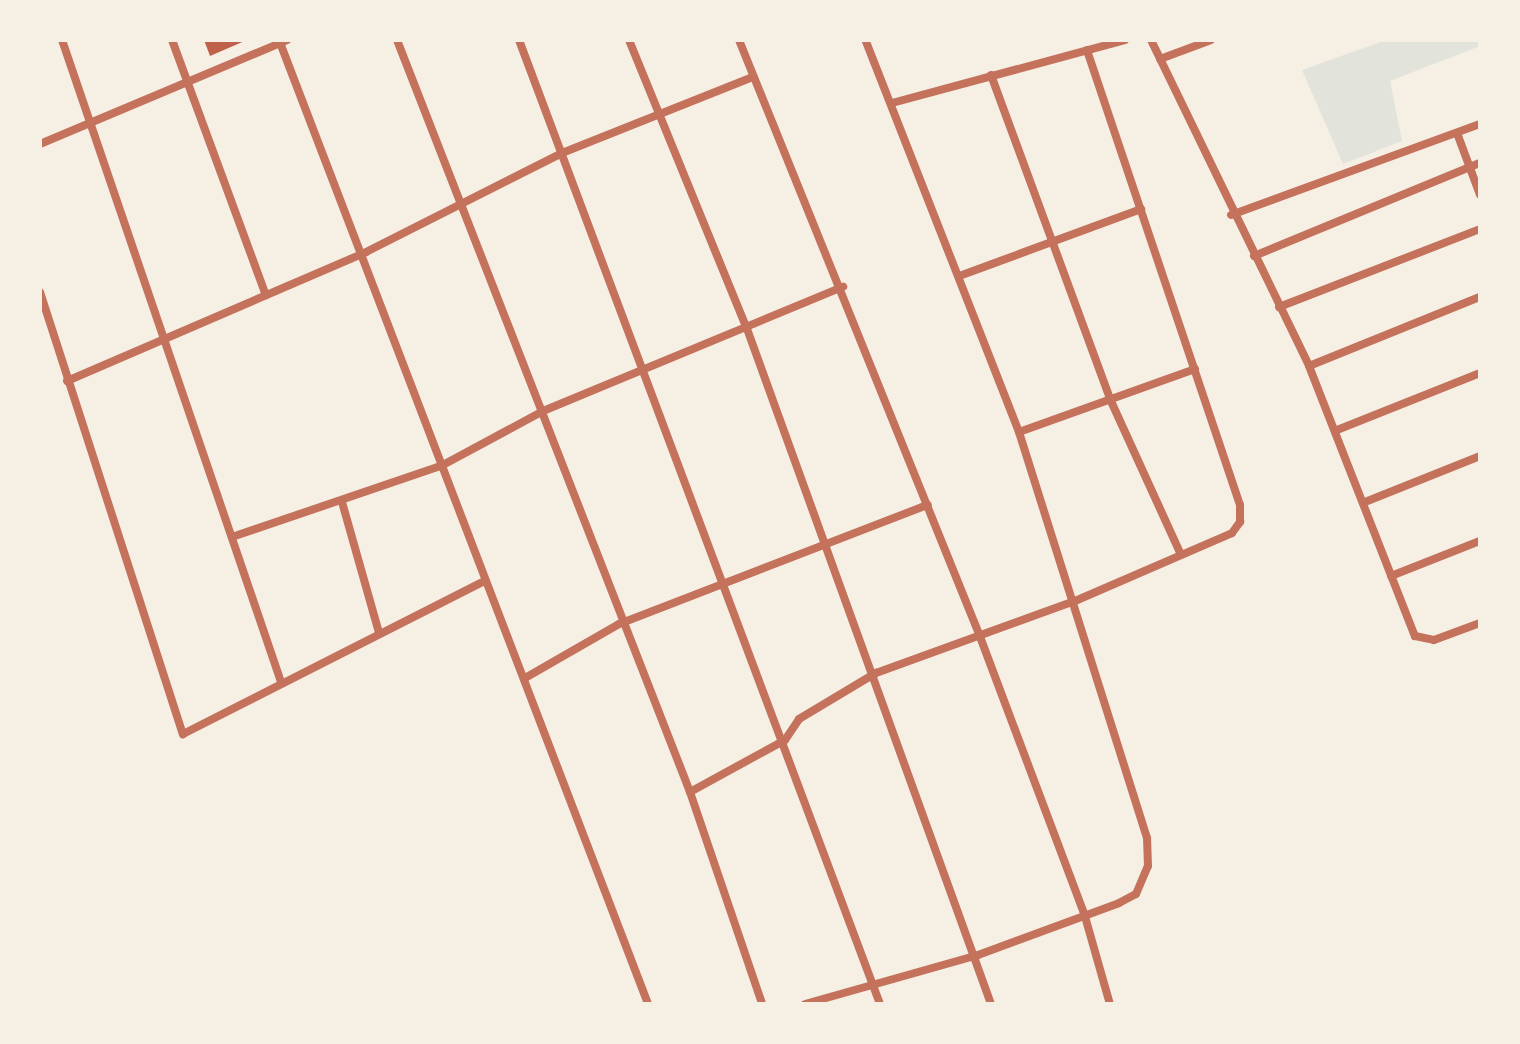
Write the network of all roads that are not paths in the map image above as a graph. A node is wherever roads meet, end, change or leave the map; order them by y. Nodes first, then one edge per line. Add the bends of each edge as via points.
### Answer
1 (62, 40) edge
2 (172, 40) edge
3 (397, 40) edge
4 (519, 40) edge
5 (629, 40) edge
6 (739, 40) edge
7 (865, 40) edge
8 (1125, 40) edge
9 (1151, 40) edge
10 (1211, 40) edge
11 (282, 41) edge
12 (1087, 50) junction
13 (1160, 59) junction
14 (991, 75) junction
15 (753, 77) junction
16 (187, 83) junction
17 (892, 103) junction
18 (657, 112) junction
19 (92, 122) junction
20 (1480, 124) edge
21 (1457, 133) junction
22 (40, 144) edge
23 (562, 153) junction
24 (1480, 163) edge
25 (1470, 167) junction
26 (1480, 195) edge
27 (462, 199) junction
28 (1141, 209) junction
29 (1231, 215) junction
30 (1480, 229) edge
31 (1055, 244) junction
32 (366, 252) junction
33 (1254, 256) junction
34 (962, 275) junction
35 (843, 287) junction
36 (40, 292) edge
37 (266, 295) junction
38 (1480, 297) edge
39 (1279, 307) junction
40 (746, 326) junction
41 (166, 334) junction
42 (1309, 366) junction
43 (644, 368) junction
44 (1195, 369) junction
45 (1480, 373) edge
46 (67, 381) junction
47 (1110, 399) junction
48 (543, 411) junction
49 (1337, 430) junction
50 (1019, 432) junction
51 (1480, 456) edge
52 (441, 466) junction
53 (342, 502) junction
54 (1365, 502) junction
55 (928, 505) junction
56 (232, 537) junction
57 (1480, 541) edge
58 (827, 543) junction
59 (1181, 555) junction
60 (1391, 576) junction
61 (482, 582) junction
62 (726, 584) junction
63 (1075, 601) junction
64 (1480, 623) edge
65 (619, 624) junction
66 (379, 633) junction
67 (979, 634) junction
68 (876, 673) junction
69 (525, 678) junction
70 (281, 682) junction
71 (785, 740) junction
72 (690, 792) junction
73 (1084, 913) junction
74 (978, 955) junction
75 (872, 985) junction
76 (648, 1004) edge
77 (762, 1004) edge
78 (805, 1004) edge
79 (880, 1004) edge
80 (991, 1004) edge
81 (1110, 1004) edge

1 - 19 street
2 - 16 street
3 - 27 street
4 - 23 street
5 - 18 street
6 - 15 street
7 - 17 street
8 - 12 street
9 - 13 street
10 - 13 street
11 - 16 street
11 - 32 street
12 - 14 street
12 - 28 street
13 - 29 street
14 - 17 street
14 - 31 street
15 - 18 street
15 - 35 street
16 - 19 street
16 - 37 street
17 - 34 street
18 - 23 street
18 - 40 street
19 - 22 street
19 - 41 street
20 - 21 street
21 - 25 street
21 - 29 street
23 - 27 street
23 - 43 street
24 - 25 street
25 - 26 street
25 - 33 street
27 - 32 street
27 - 48 street
28 - 31 street
28 - 44 street
29 - 33 street
30 - 39 street
31 - 34 street
31 - 47 street
32 - 37 street
32 - 52 street
33 - 39 street
34 - 50 street
35 - 40 street
35 - 55 street
36 - 46 street
37 - 41 street
38 - 42 street
39 - 42 street
40 - 43 street
40 - 58 street
41 - 46 street
41 - 56 street
42 - 49 street
43 - 48 street
43 - 62 street
44 - 47 street
44 - 59 street via 1240,522 1232,533
45 - 49 street
46 - 70 street via 183,734
47 - 50 street
47 - 59 street
48 - 52 street
48 - 65 street
49 - 54 street
50 - 63 street
51 - 54 street
52 - 53 street
52 - 61 street
53 - 56 street
53 - 66 street
54 - 60 street
55 - 58 street
55 - 67 street
56 - 70 street
57 - 60 street
58 - 62 street
58 - 68 street
59 - 63 street
60 - 64 street via 1422,642
61 - 66 street
61 - 69 street
62 - 65 street
62 - 71 street
63 - 67 street
63 - 73 street via 1147,838 1148,866 1136,894
65 - 69 street
65 - 72 street
66 - 70 street
67 - 68 street
67 - 73 street
68 - 71 street via 799,719
68 - 74 street
69 - 76 street
71 - 72 street
71 - 75 street
72 - 77 street
73 - 74 street
73 - 81 street
74 - 75 street
74 - 80 street
75 - 78 street
75 - 79 street

